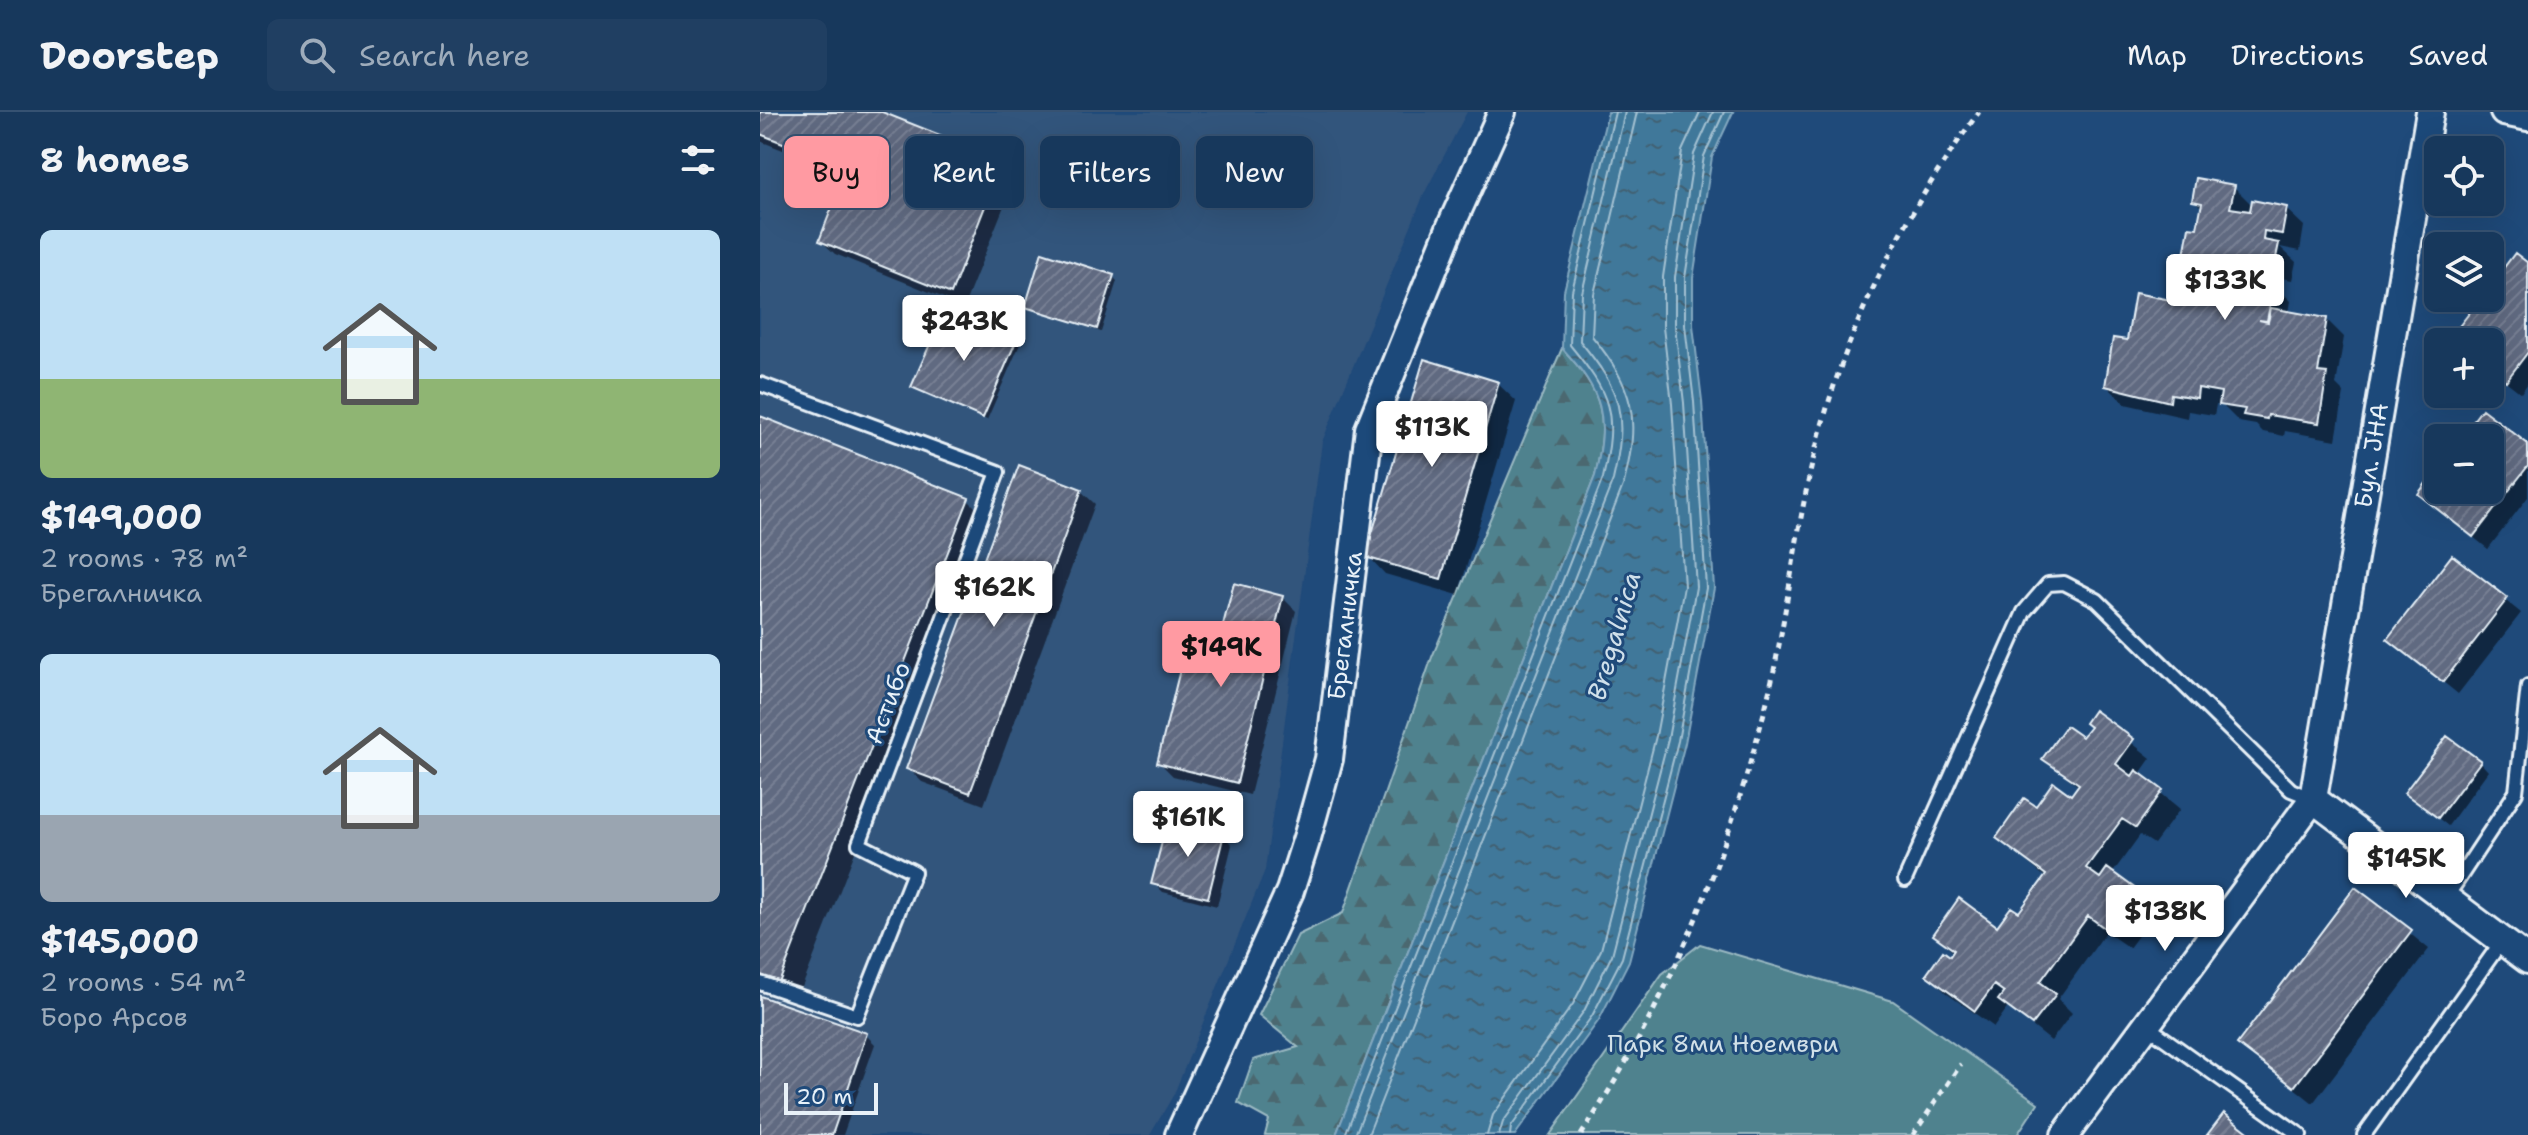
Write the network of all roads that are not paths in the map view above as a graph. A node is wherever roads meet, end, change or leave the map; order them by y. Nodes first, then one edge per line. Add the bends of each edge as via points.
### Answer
1 (1502, 112) edge
2 (2430, 112) edge
3 (2504, 112) edge
4 (2528, 117) edge
5 (760, 384) edge
6 (2528, 686) edge
7 (2313, 799) junction
8 (1905, 880) dead end
9 (2446, 898) junction
10 (2502, 941) junction
11 (2528, 960) edge
12 (760, 983) edge
13 (2144, 1024) junction
14 (1179, 1135) edge
15 (2065, 1135) edge
16 (2300, 1135) edge
17 (2364, 1135) edge

1 - 14 street, Брегалничка via 1369,429 1329,759 1307,838 1290,891
2 - 7 street, Бул. ЈНА
3 - 4 street
5 - 12 lane, Астибо via 998,472 859,844 914,872 857,1016
6 - 9 lane via 2516,792
7 - 8 lane via 2291,790 2097,600 2064,583 2048,584 2024,612
7 - 9 street
7 - 13 street
9 - 10 street
10 - 11 street
10 - 17 lane
13 - 15 street
13 - 16 lane

